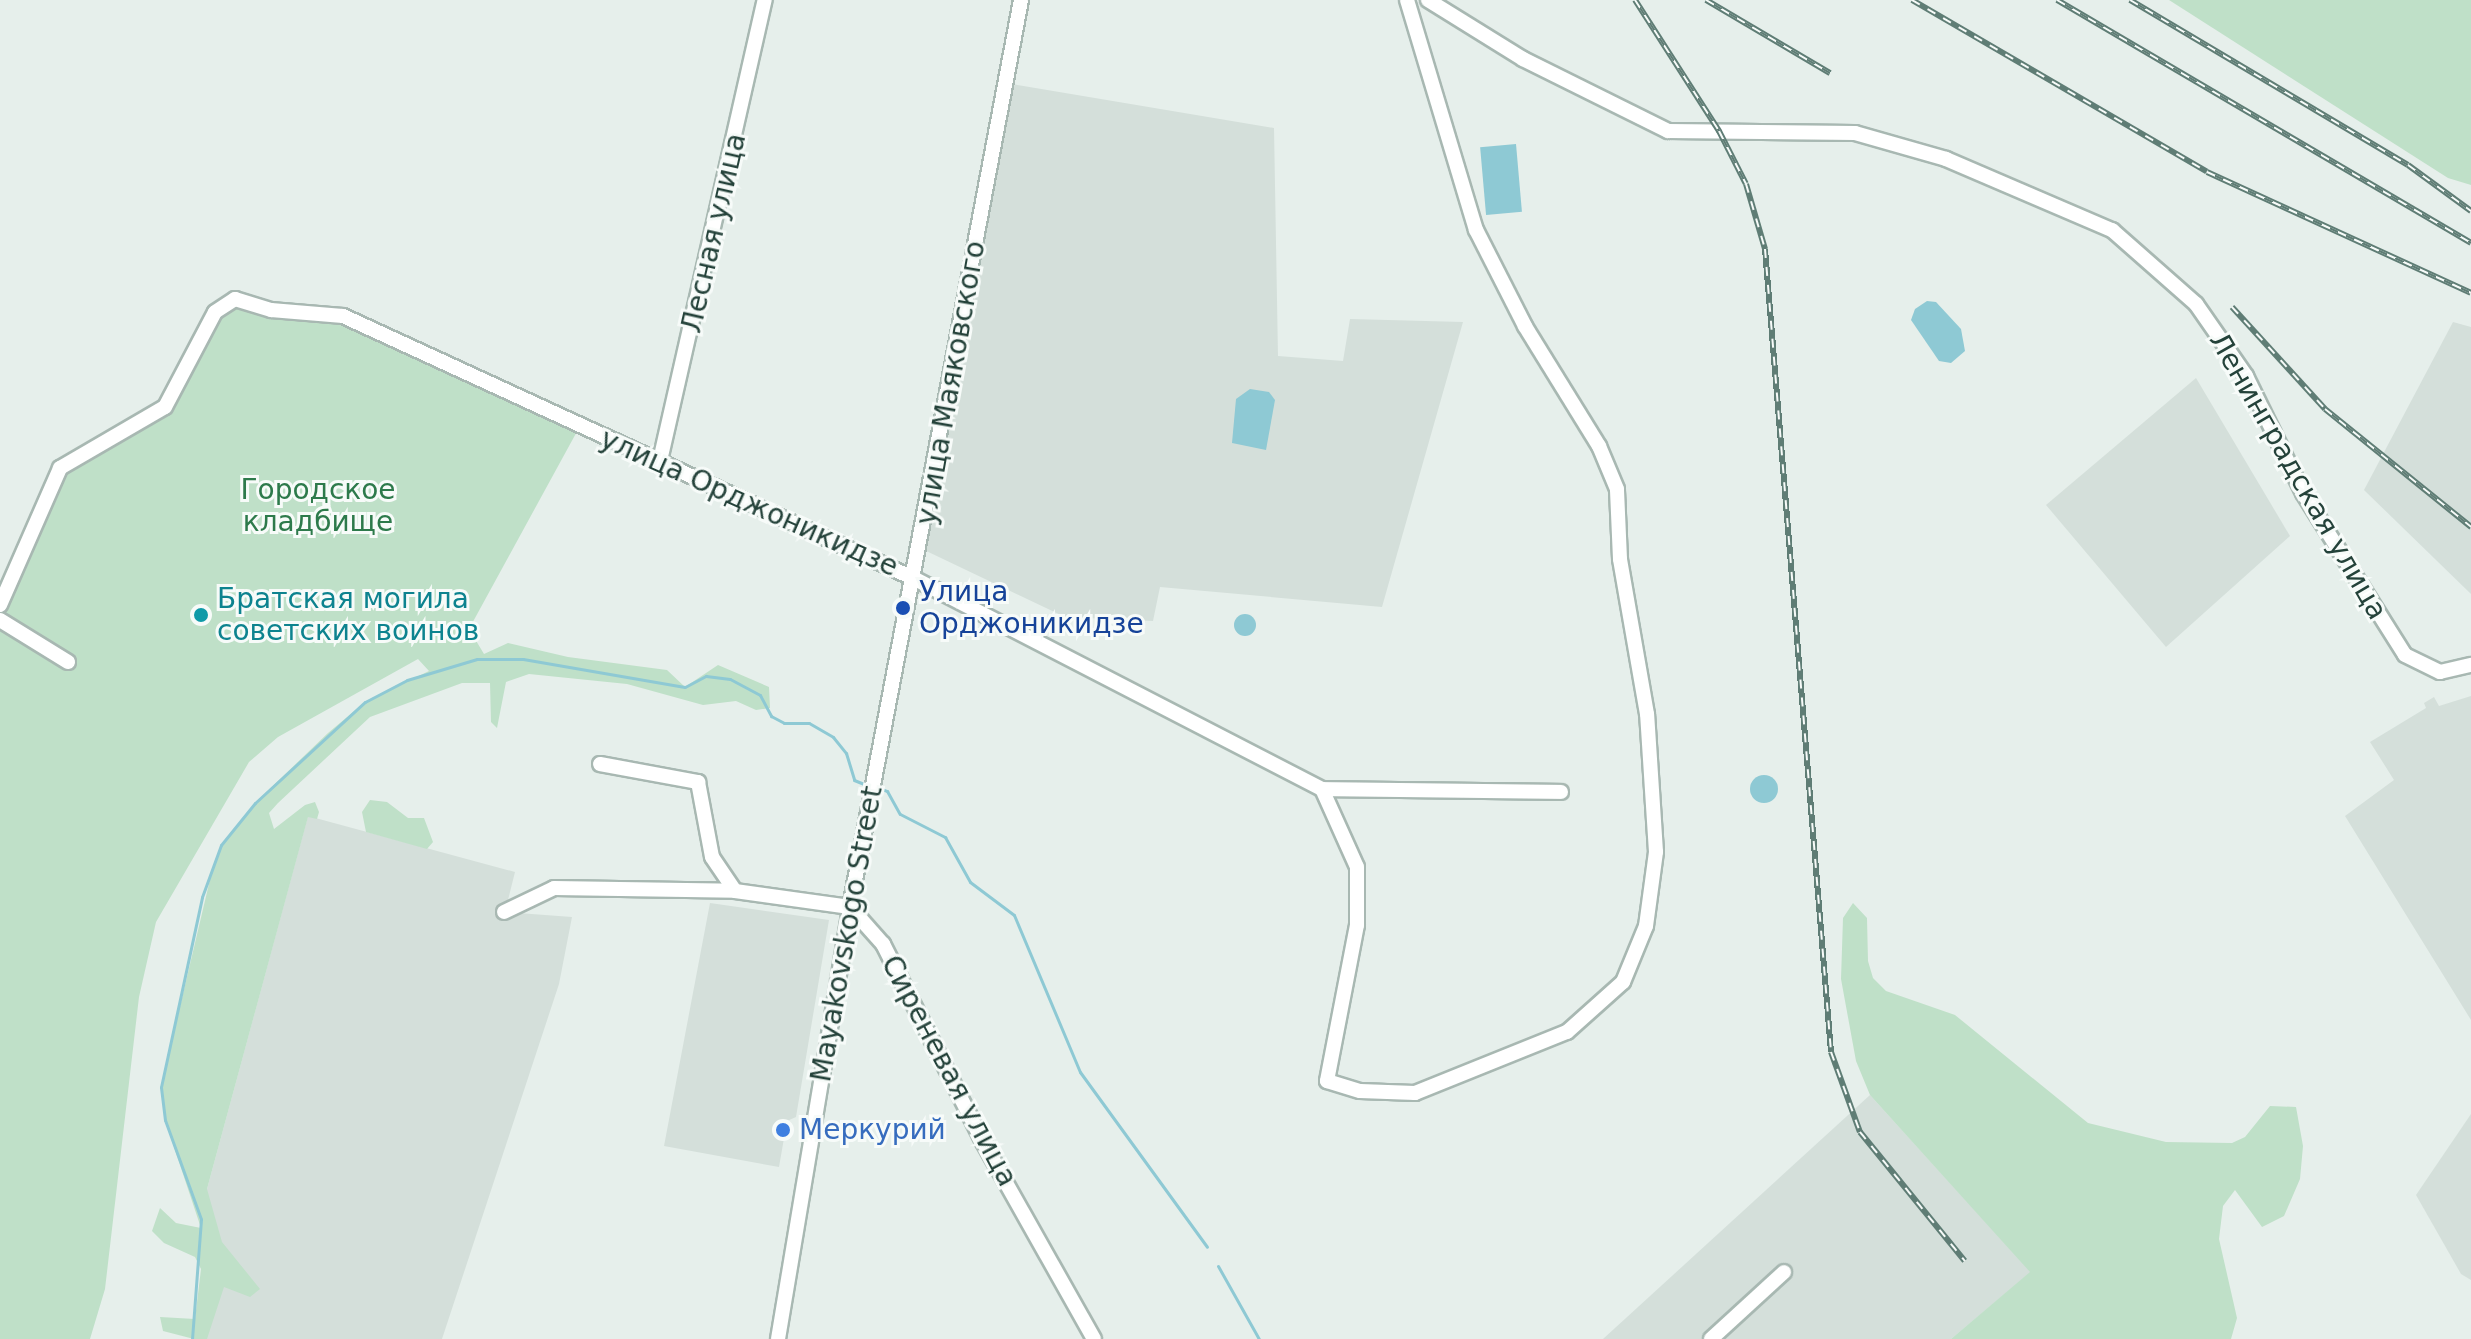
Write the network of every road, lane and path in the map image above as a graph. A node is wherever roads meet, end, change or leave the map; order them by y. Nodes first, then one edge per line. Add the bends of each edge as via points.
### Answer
1 (765, 0) edge
2 (1021, 0) edge
3 (1407, 0) edge
4 (1428, 0) edge
5 (659, 465) junction
6 (915, 579) junction
7 (0, 605) edge
8 (0, 620) edge
9 (68, 662) dead end
10 (2471, 665) edge
11 (600, 764) dead end
12 (876, 766) joint
13 (1322, 789) junction
14 (1561, 792) dead end
15 (735, 891) junction
16 (850, 907) junction
17 (504, 912) dead end
18 (1784, 1272) dead end
19 (778, 1339) edge
20 (1094, 1339) edge
21 (1711, 1339) edge

1 - 5 street, Лесная улица
2 - 6 street, улица Маяковского
3 - 13 street via 1476,230 1525,326 1599,446 1617,489 1620,559 1647,714 1656,852 1646,926 1623,982 1567,1032 1527,1052 1402,1094 1360,1091 1327,1081 1357,925 1357,867
4 - 10 street, Ленинградская улица via 1523,59 1668,131 1855,133 1946,159 2112,230 2196,304 2246,376 2303,493 2405,655 2440,672
5 - 6 street, улица Орджоникидзе
5 - 7 street, улица Орджоникидзе via 343,316 271,310 235,299 224,304 165,407 60,468
6 - 12 street, улица Маяковского
6 - 13 street, улица Орджоникидзе
8 - 9 street
11 - 15 street via 691,779 702,788 712,857
12 - 16 street, Mayakovskogo Street
13 - 14 street
15 - 16 street
15 - 17 street via 554,888
16 - 19 street, Mayakovskogo Street
16 - 20 street, Сиреневая улица via 883,944 983,1142
18 - 21 street

